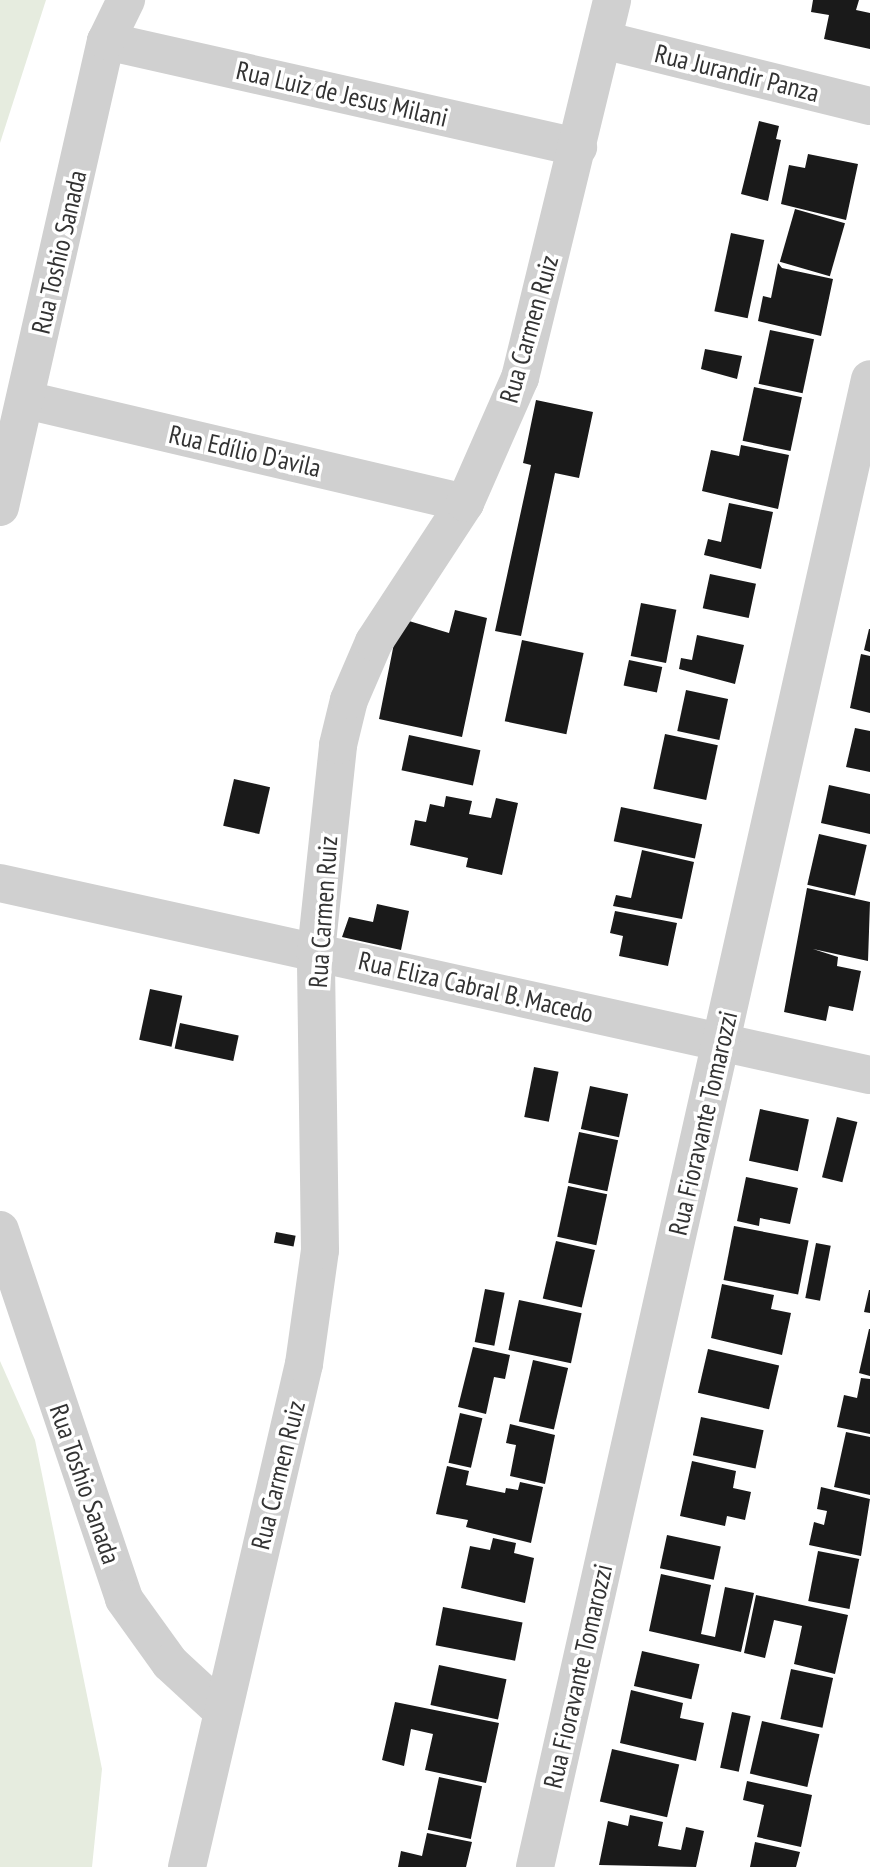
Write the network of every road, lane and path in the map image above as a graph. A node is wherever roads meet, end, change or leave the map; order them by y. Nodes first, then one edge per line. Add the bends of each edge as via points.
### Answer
1 (126, 0) edge
2 (612, 0) edge
3 (603, 40) junction
4 (106, 41) junction
5 (870, 106) edge
6 (578, 147) junction
7 (870, 379) edge
8 (26, 400) junction
9 (465, 503) junction
10 (0, 507) edge
11 (0, 883) edge
12 (316, 952) junction
13 (722, 1042) junction
14 (870, 1075) edge
15 (0, 1230) edge
16 (221, 1710) junction
17 (187, 1867) edge
18 (535, 1867) edge

1 - 4 street, Rua Toshio Sanada
2 - 3 street, Rua Carmen Ruiz
3 - 5 street, Rua Jurandir Panza
3 - 6 street, Rua Carmen Ruiz
4 - 6 street, Rua Luiz de Jesus Milani
4 - 8 street, Rua Toshio Sanada
6 - 9 street, Rua Carmen Ruiz via 520,378
7 - 13 street, Rua Fioravante Tomarozzi
8 - 9 street, Rua Edílio D'avila
8 - 10 street, Rua Toshio Sanada
9 - 12 street, Rua Carmen Ruiz via 374,642 349,700 338,745
11 - 12 street, Rua Eliza Cabral B. Macedo
12 - 13 street, Rua Eliza Cabral B. Macedo
12 - 16 street, Rua Carmen Ruiz via 320,1250 304,1364
13 - 14 street, Rua Eliza Cabral B. Macedo
13 - 18 street, Rua Fioravante Tomarozzi
15 - 16 street, Rua Toshio Sanada via 124,1599 170,1663
16 - 17 street, Rua Carmen Ruiz

